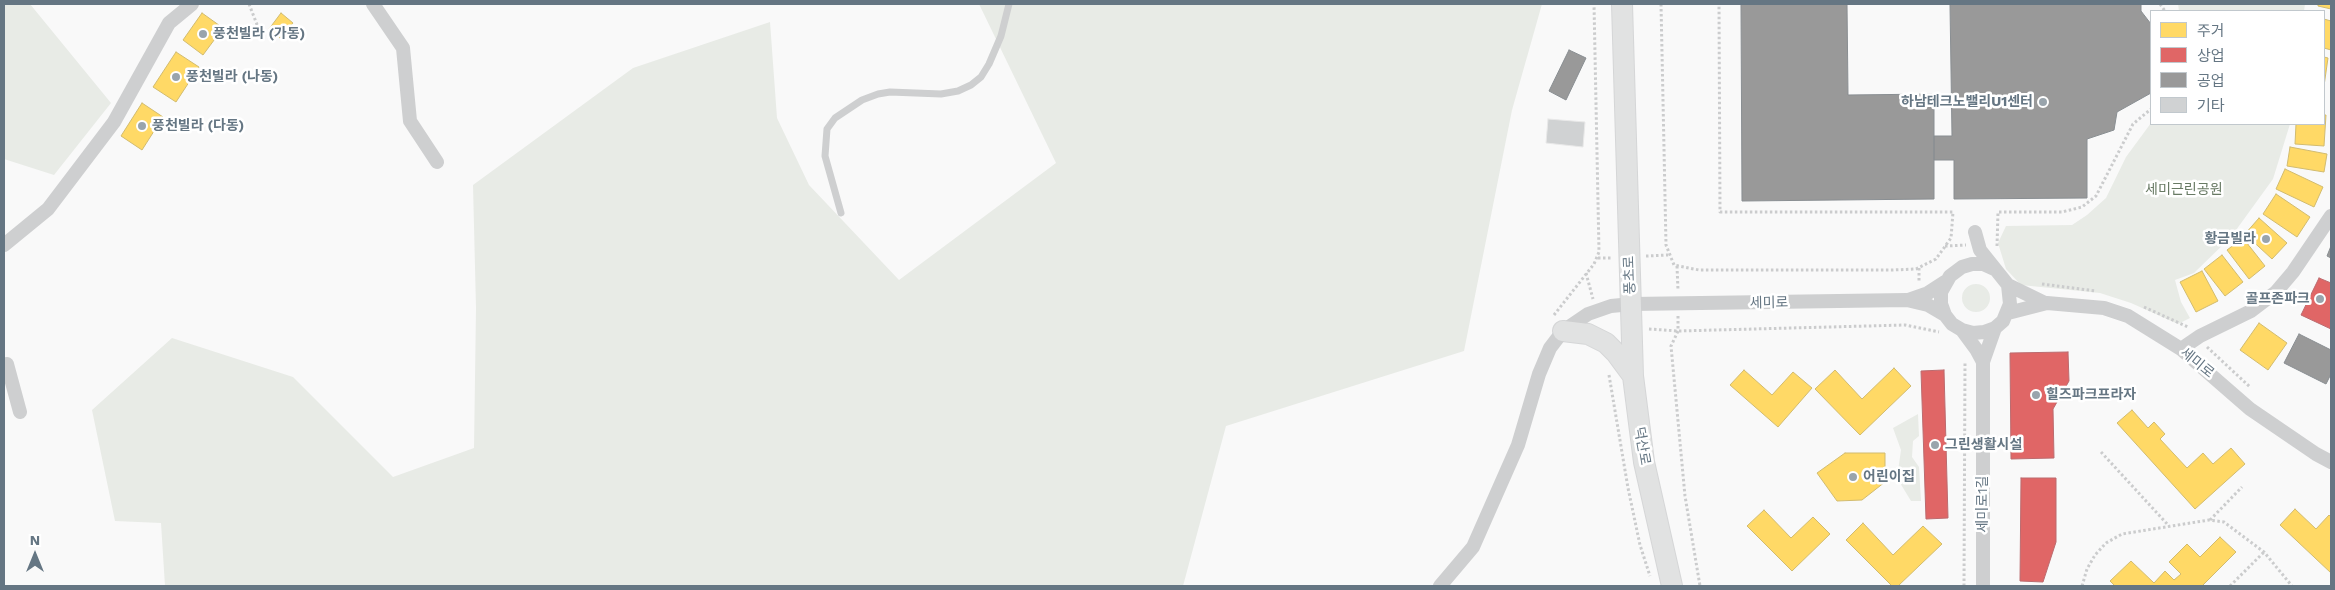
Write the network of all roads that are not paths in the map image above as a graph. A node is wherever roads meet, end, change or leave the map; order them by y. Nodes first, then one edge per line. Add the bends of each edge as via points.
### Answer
1 (192, 4) edge
2 (373, 4) edge
3 (1009, 4) edge
4 (1622, 4) edge
5 (437, 162) dead end
6 (841, 213) dead end
7 (2331, 216) edge
8 (4, 245) edge
9 (1962, 266) junction
10 (1994, 269) junction
11 (1945, 282) junction
12 (2008, 285) junction
13 (1907, 300) junction
14 (2045, 303) junction
15 (1632, 304) junction
16 (2008, 313) junction
17 (1945, 314) junction
18 (1995, 328) junction
19 (1962, 330) junction
20 (1563, 331) junction
21 (2181, 349) junction
22 (1984, 362) junction
23 (4, 365) edge
24 (1633, 376) junction
25 (20, 412) dead end
26 (2331, 462) edge
27 (1440, 586) edge
28 (1672, 586) edge
29 (1983, 586) edge

1 - 8 street via 169,23 114,122 48,209
2 - 5 street via 403,48 410,121
3 - 6 lane via 1001,36 989,64 981,78 971,85 941,94 878,94 862,100 835,118 827,129 826,156
4 - 15 main road, 풍초로
7 - 21 street via 2276,292 2251,311
9 - 10 street via 1979,264
9 - 10 street via 1974,232 1980,250
9 - 11 street
10 - 12 street
11 - 13 street via 1928,293
11 - 17 street via 1941,292
12 - 14 street
12 - 16 street via 2011,294
13 - 15 street, 세미로
13 - 17 street via 1928,305
14 - 16 street
14 - 21 street, 세미로 via 2104,308 2128,316
15 - 20 street, 풍초로 via 1599,309
15 - 24 main road, 덕산로
16 - 18 street
17 - 19 street
18 - 19 street via 1973,333
18 - 22 street, 세미로1길
19 - 22 street
20 - 24 main road via 1588,334 1606,343
20 - 27 street, 풍초로 via 1546,356 1518,445 1473,548
21 - 26 street, 세미로 via 2250,409
22 - 29 street, 세미로1길
23 - 25 street via 7,364
24 - 28 main road, 덕산로 via 1644,462

